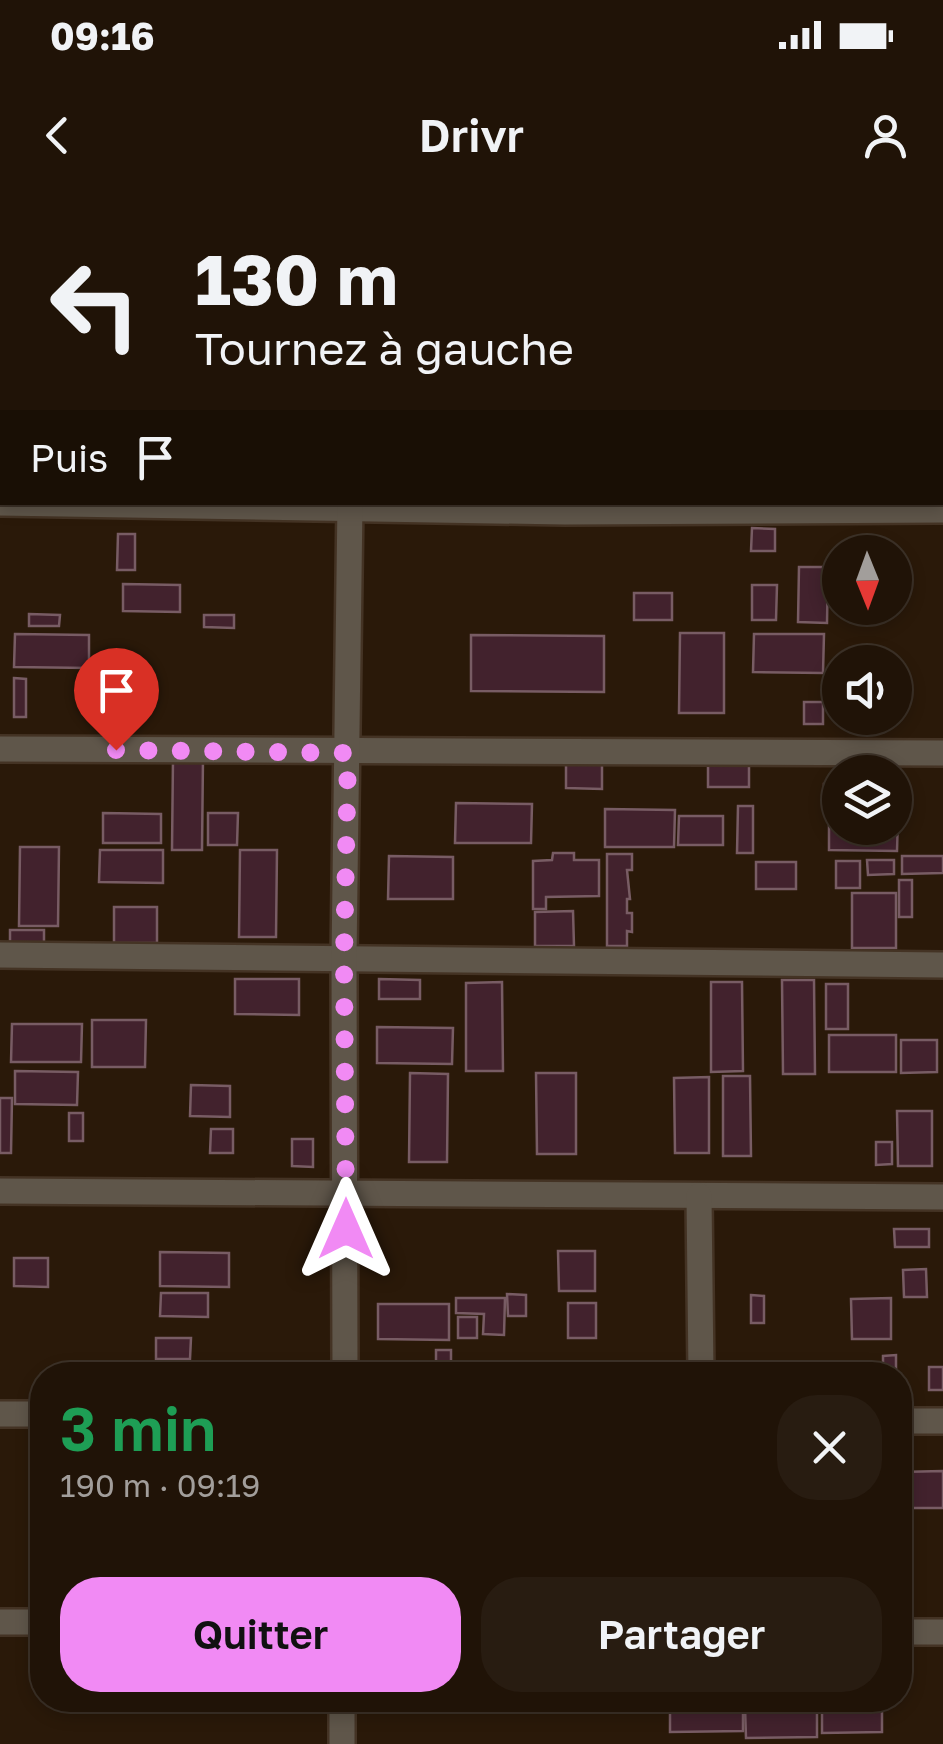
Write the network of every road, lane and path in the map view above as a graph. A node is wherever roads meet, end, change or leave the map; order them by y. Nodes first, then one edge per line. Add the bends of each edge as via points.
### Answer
1 (233, 505) edge
2 (350, 506) edge
3 (757, 506) edge
4 (565, 507) edge
5 (943, 510) edge
6 (0, 749) edge
7 (348, 753) junction
8 (943, 754) edge
9 (0, 956) edge
10 (344, 958) junction
11 (943, 965) edge
12 (0, 1191) edge
13 (346, 1192) junction
14 (699, 1196) junction
15 (943, 1197) edge
16 (344, 1362) edge
17 (701, 1362) edge
18 (0, 1414) edge
19 (30, 1414) edge
20 (912, 1420) edge
21 (943, 1421) edge
22 (0, 1622) edge
23 (30, 1622) edge
24 (912, 1632) edge
25 (943, 1632) edge
26 (342, 1712) edge
27 (342, 1744) edge

1 - 2 street
2 - 4 street
2 - 7 street
3 - 4 street
3 - 5 street
6 - 7 street
7 - 8 street
7 - 10 street
9 - 10 street
10 - 11 street
10 - 13 street
12 - 13 street
13 - 14 street
13 - 16 street
14 - 15 street
14 - 17 street
18 - 19 street
20 - 21 street
22 - 23 street
24 - 25 street
26 - 27 street

